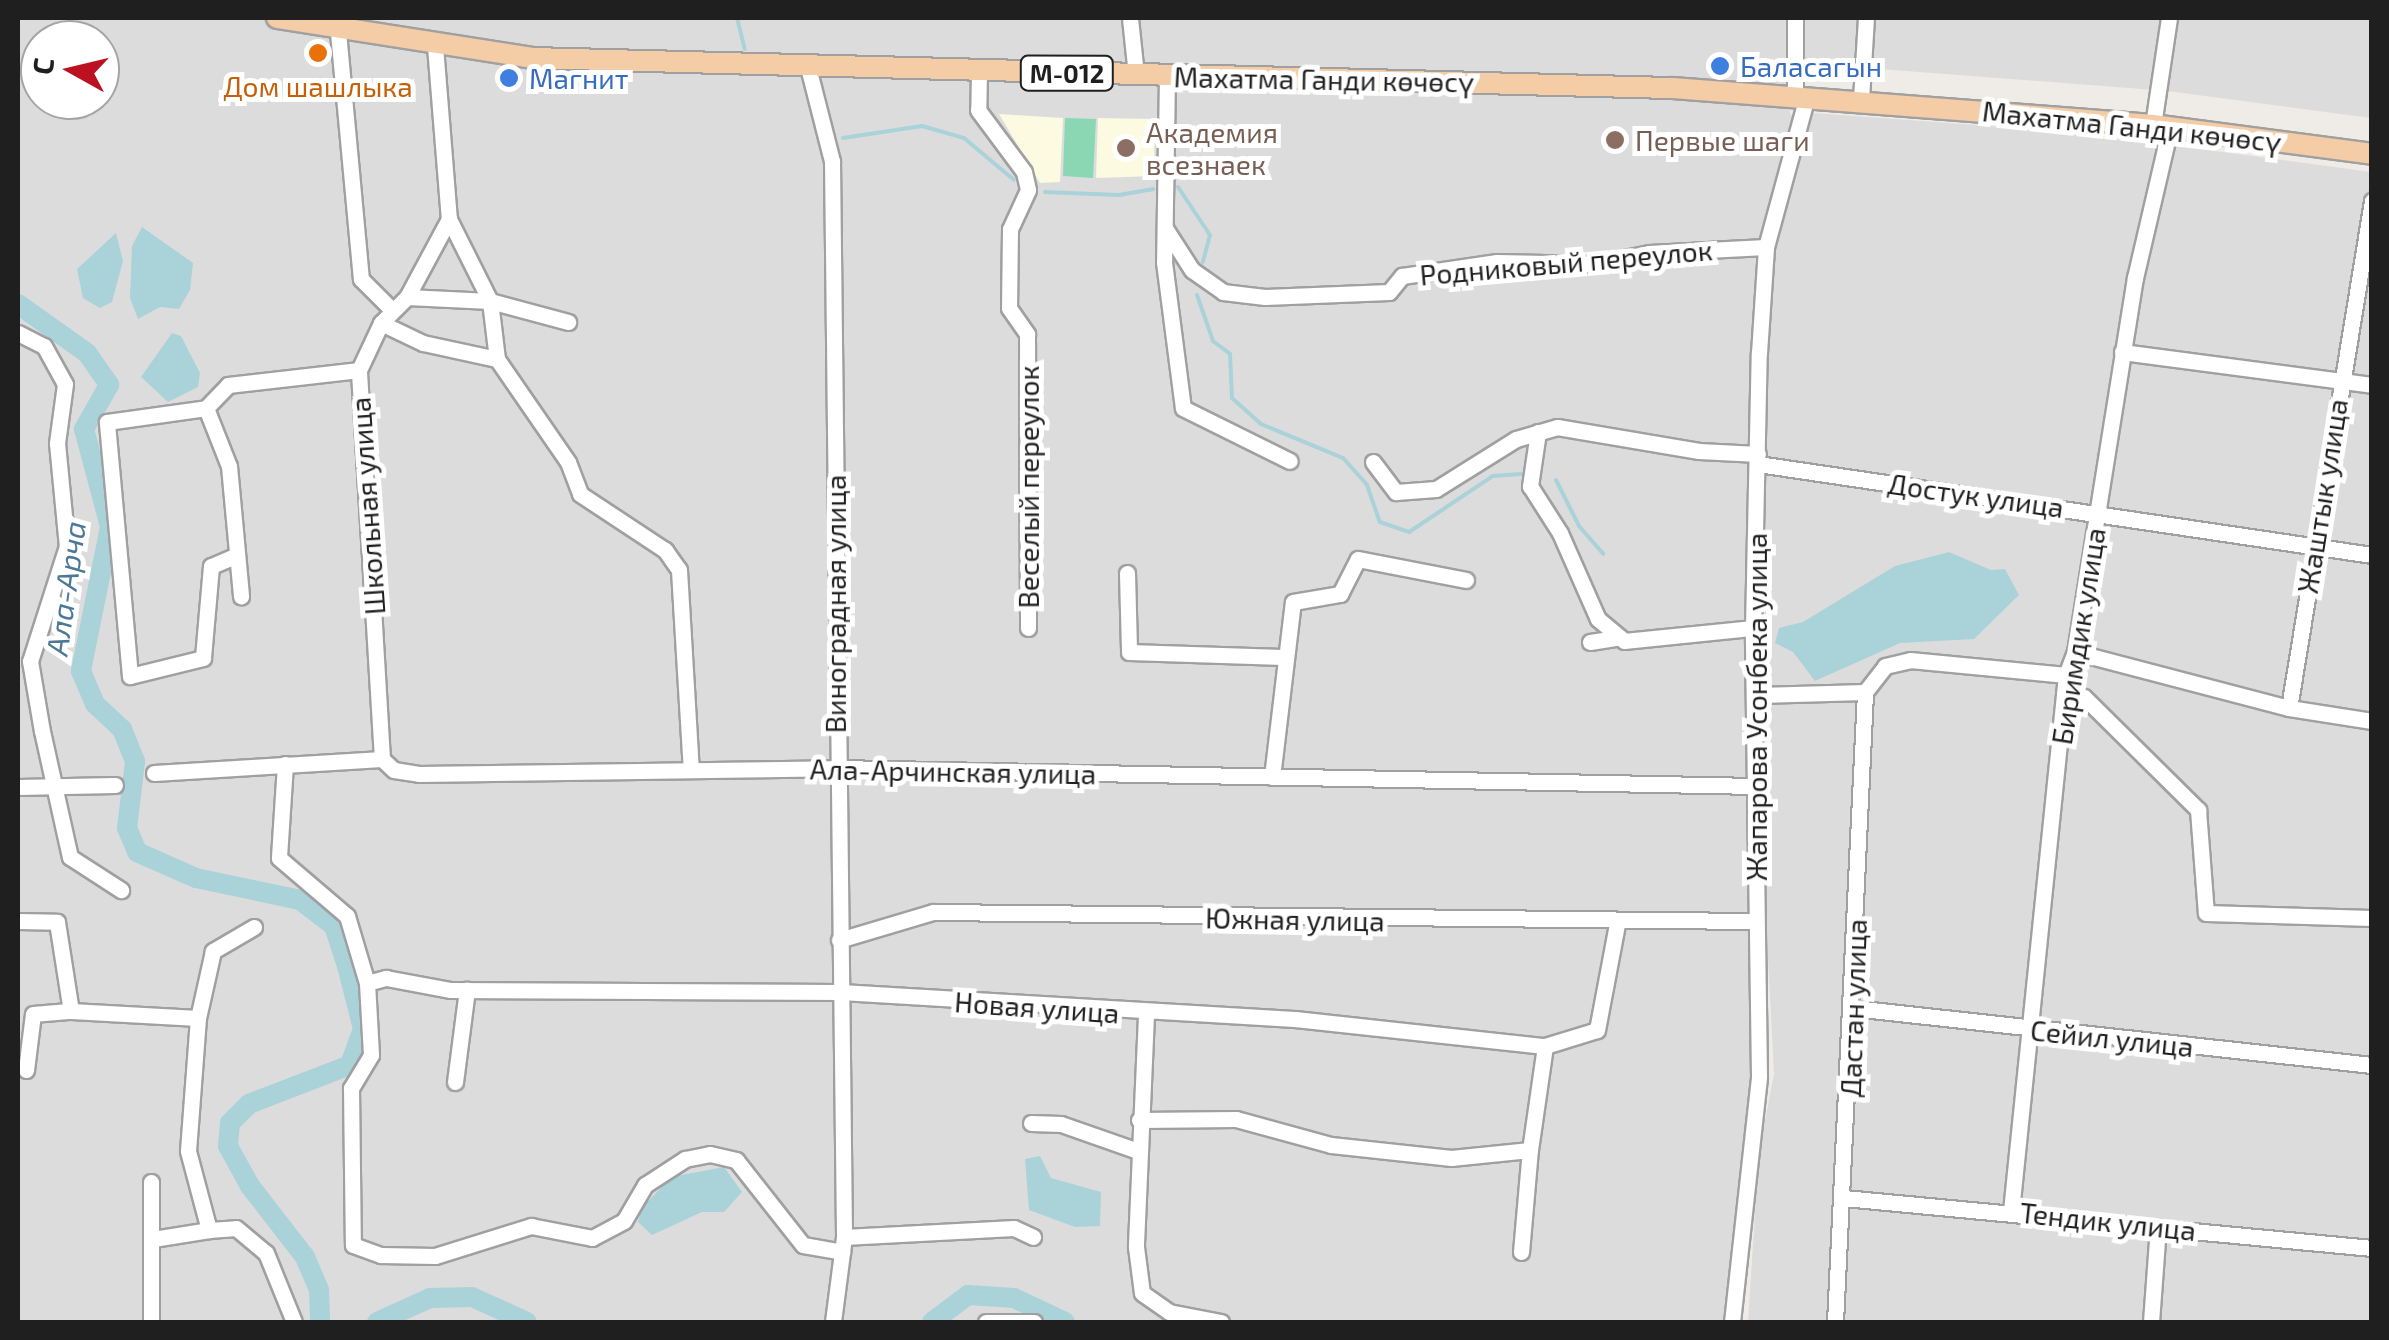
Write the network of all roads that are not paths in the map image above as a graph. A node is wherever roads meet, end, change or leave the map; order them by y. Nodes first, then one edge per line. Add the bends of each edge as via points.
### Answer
1 (277, 18) edge
2 (1130, 18) edge
3 (1796, 18) edge
4 (1866, 18) edge
5 (2168, 18) edge
6 (337, 25) edge
7 (435, 46) junction
8 (808, 67) junction
9 (978, 71) junction
10 (1136, 75) junction
11 (1167, 76) junction
12 (1801, 95) junction
13 (1861, 99) junction
14 (2162, 126) junction
15 (2372, 154) edge
16 (2372, 202) edge
17 (449, 220) junction
18 (2370, 220) edge
19 (1164, 228) junction
20 (1766, 247) junction
21 (407, 297) junction
22 (490, 301) junction
23 (387, 317) junction
24 (568, 322) dead end
25 (18, 332) edge
26 (2122, 352) junction
27 (497, 359) junction
28 (358, 370) junction
29 (2339, 380) junction
30 (2372, 385) edge
31 (206, 408) junction
32 (1538, 432) junction
33 (1758, 459) junction
34 (1290, 461) dead end
35 (1373, 462) dead end
36 (2098, 512) junction
37 (2314, 547) junction
38 (235, 556) junction
39 (2372, 556) edge
40 (1126, 573) dead end
41 (1466, 580) dead end
42 (240, 596) dead end
43 (1028, 628) dead end
44 (1753, 628) junction
45 (1620, 638) junction
46 (1590, 642) dead end
47 (2075, 652) junction
48 (1282, 657) junction
49 (2066, 675) junction
50 (1864, 692) junction
51 (2064, 694) junction
52 (1758, 695) junction
53 (2289, 708) junction
54 (2372, 721) edge
55 (382, 759) junction
56 (285, 764) junction
57 (836, 768) junction
58 (691, 770) junction
59 (154, 772) dead end
60 (1272, 777) junction
61 (114, 785) dead end
62 (54, 786) junction
63 (1756, 786) junction
64 (18, 787) edge
65 (121, 890) dead end
66 (2372, 918) edge
67 (18, 921) edge
68 (1754, 921) junction
69 (1618, 924) junction
70 (254, 927) dead end
71 (839, 940) junction
72 (367, 983) junction
73 (468, 990) junction
74 (840, 992) junction
75 (1854, 1008) junction
76 (71, 1012) junction
77 (1146, 1015) junction
78 (198, 1018) junction
79 (2031, 1030) junction
80 (1546, 1046) junction
81 (2372, 1065) edge
82 (26, 1070) dead end
83 (455, 1082) dead end
84 (1139, 1120) junction
85 (1031, 1123) dead end
86 (1530, 1150) junction
87 (1138, 1151) junction
88 (151, 1182) dead end
89 (1844, 1198) junction
90 (2012, 1211) junction
91 (2158, 1227) junction
92 (209, 1230) junction
93 (1033, 1237) dead end
94 (153, 1239) junction
95 (843, 1244) junction
96 (2372, 1248) edge
97 (1521, 1252) dead end
98 (151, 1322) edge
99 (294, 1322) edge
100 (833, 1322) edge
101 (986, 1322) edge
102 (1034, 1322) edge
103 (1220, 1322) edge
104 (1732, 1322) edge
105 (1835, 1322) edge
106 (2151, 1322) edge

1 - 6 main road, Махатма Ганди көчөсү / М-012
2 - 10 street
3 - 12 street, Жапарова Усонбека улица
4 - 13 street
5 - 14 street, Биримдик улица
6 - 7 main road, Махатма Ганди көчөсү / М-012
6 - 23 street via 361,279
7 - 8 main road, Махатма Ганди көчөсү / М-012 via 532,58
7 - 17 street
8 - 9 main road, Махатма Ганди көчөсү / М-012
8 - 57 street, Виноградная улица via 832,162
9 - 10 main road, Махатма Ганди көчөсү / М-012
9 - 43 street, Веселый переулок via 978,110 1024,172 1028,190 1010,229 1009,308 1027,334
10 - 11 main road, Махатма Ганди көчөсү / М-012
11 - 12 main road, Махатма Ганди көчөсү / М-012
11 - 19 street
12 - 13 main road, Махатма Ганди көчөсү / М-012
12 - 20 street, Жапарова Усонбека улица
13 - 14 main road, Махатма Ганди көчөсү
14 - 15 main road, Махатма Ганди көчөсү
14 - 26 street, Биримдик улица
16 - 18 street, Жаштык улица
17 - 21 street, Школьная улица
17 - 22 street
18 - 29 street, Жаштык улица
19 - 20 street, Родниковый переулок via 1192,270 1223,292 1265,297 1389,292 1402,276 1497,262 1594,264 1648,253
19 - 34 street via 1183,408
20 - 33 street, Жапарова Усонбека улица
21 - 22 street
21 - 23 street, Школьная улица
22 - 24 street
22 - 27 street
23 - 27 street via 423,342
23 - 28 street, Школьная улица
25 - 62 street via 44,346 65,384 57,443 67,546 30,661
26 - 29 street
26 - 36 street, Биримдик улица
27 - 58 street via 568,462 580,494 665,550 678,570
28 - 31 street via 228,385
28 - 55 street, Школьная улица
29 - 30 street
29 - 37 street, Жаштык улица
31 - 38 street via 228,466
31 - 38 street via 108,422 130,676 203,658 211,566
32 - 33 street, Достук улица via 1557,427
32 - 35 street via 1436,490 1396,492
32 - 45 street via 1530,486 1560,533 1598,619
33 - 36 street, Достук улица
33 - 44 street, Жапарова Усонбека улица
36 - 37 street, Достук улица
36 - 47 street, Биримдик улица
37 - 39 street, Достук улица
37 - 53 street, Жаштык улица
38 - 42 street
40 - 48 street via 1129,652
41 - 48 street via 1358,558 1340,594 1293,602
44 - 45 street
44 - 52 street, Жапарова Усонбека улица
45 - 46 street
47 - 49 street, Биримдик улица
47 - 53 street
48 - 60 street
49 - 50 street via 1910,660 1886,666
49 - 51 street, Биримдик улица
50 - 52 street
50 - 75 street, Дастан улица
51 - 66 street via 2084,697 2198,810 2206,913
51 - 79 street, Биримдик улица
52 - 63 street, Жапарова Усонбека улица
53 - 54 street
55 - 56 street, Ала-Арчинская улица
55 - 58 street, Ала-Арчинская улица via 394,770 419,774
56 - 59 street, Ала-Арчинская улица
56 - 72 street via 279,858 347,916
57 - 58 street, Ала-Арчинская улица
57 - 60 street, Ала-Арчинская улица
57 - 71 street, Виноградная улица
60 - 63 street, Ала-Арчинская улица
61 - 62 street
62 - 64 street
62 - 65 street via 70,857
63 - 68 street, Жапарова Усонбека улица
67 - 76 street via 57,922
68 - 69 street, Южная улица
68 - 104 street, Жапарова Усонбека улица via 1759,1076
69 - 71 street, Южная улица via 933,912
69 - 80 street, Новая улица via 1597,1030
70 - 78 street via 213,951
71 - 74 street, Виноградная улица
72 - 73 street, Новая улица via 386,978
72 - 95 street via 371,1054 351,1088 353,1246 380,1256 435,1256 531,1226 592,1238 624,1220 645,1185 685,1159 710,1154 736,1160 803,1245
73 - 74 street, Новая улица
73 - 83 street
74 - 77 street, Новая улица
74 - 95 street, Виноградная улица
75 - 79 street, Сейил улица
75 - 89 street, Дастан улица
76 - 78 street
76 - 82 street via 33,1014
77 - 80 street, Новая улица via 1294,1019
77 - 84 street
78 - 92 street via 188,1151
79 - 81 street, Сейил улица
79 - 90 street, Биримдик улица
80 - 86 street
84 - 86 street via 1236,1119 1331,1145 1451,1158
84 - 87 street
85 - 87 street via 1061,1124
86 - 97 street
87 - 103 street via 1142,1293 1169,1312
88 - 94 street
89 - 90 street, Тендик улица
89 - 105 street, Дастан улица
90 - 91 street, Тендик улица
91 - 96 street, Тендик улица
91 - 106 street
92 - 94 street
92 - 99 street via 236,1228 266,1252
93 - 95 street via 1014,1228
94 - 98 street
95 - 100 street, Виноградная улица
101 - 102 street

